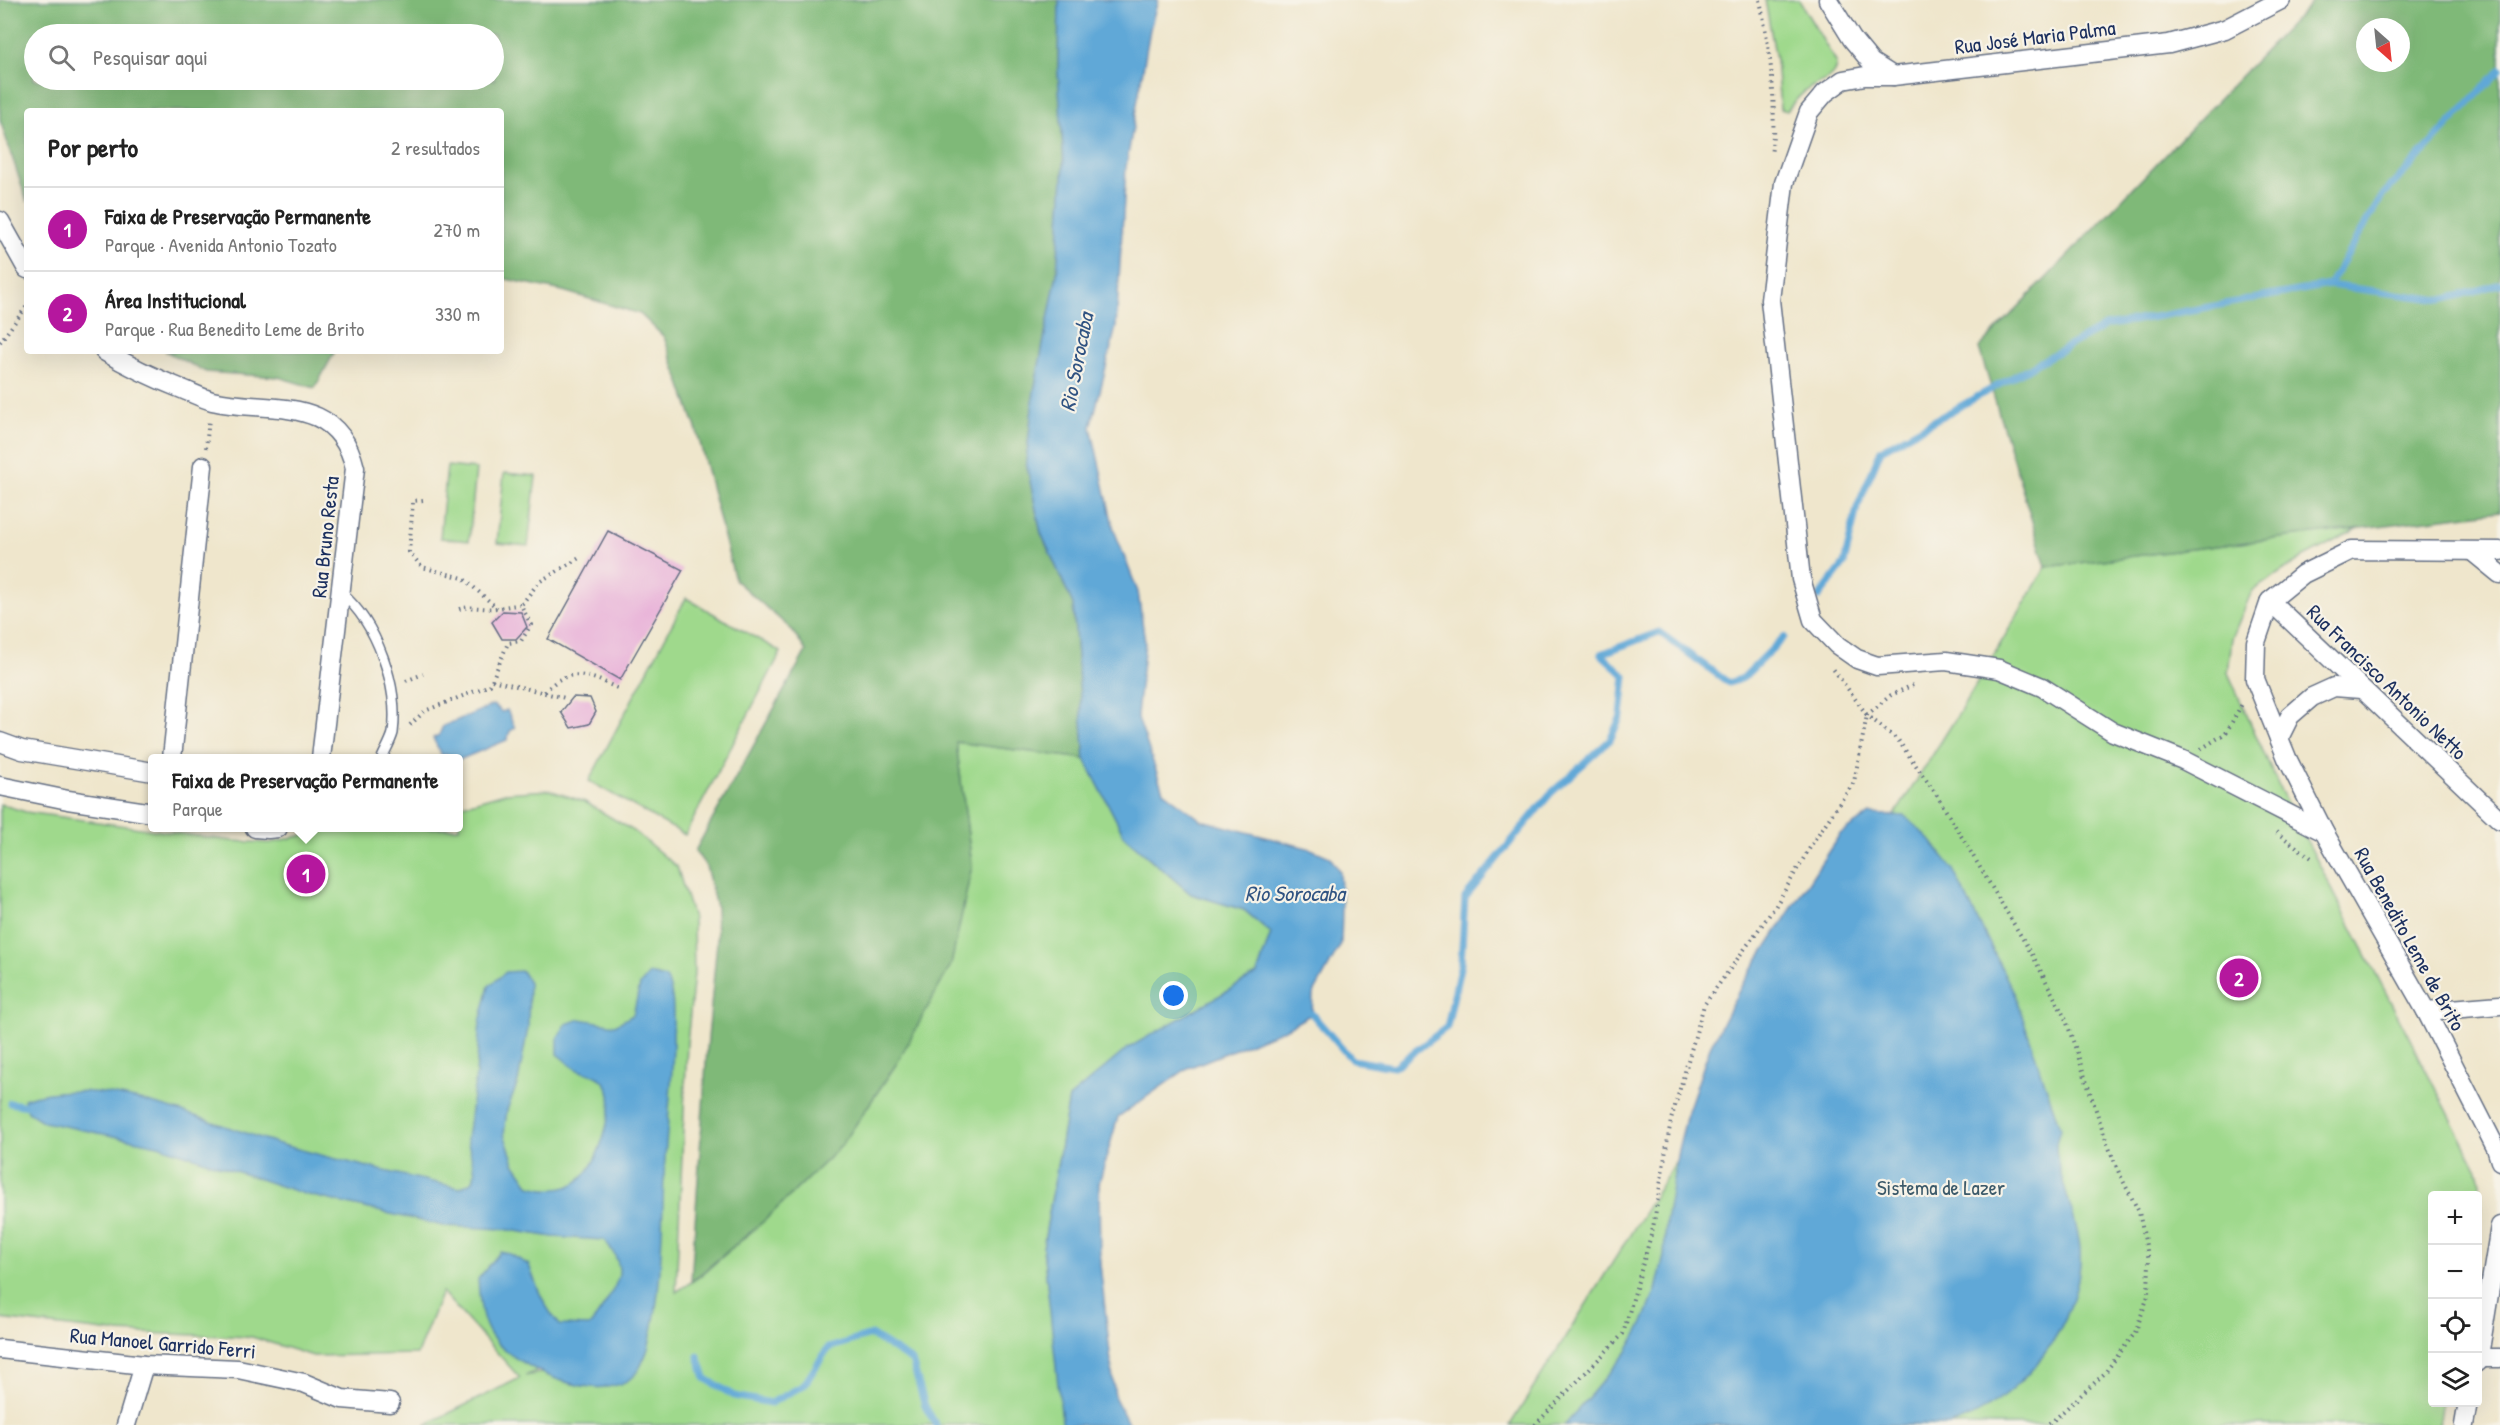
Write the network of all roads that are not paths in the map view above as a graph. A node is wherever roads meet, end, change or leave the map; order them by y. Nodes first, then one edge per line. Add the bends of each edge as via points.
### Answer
1 (1828, 0) edge
2 (2279, 1) edge
3 (1893, 76) junction
4 (0, 220) edge
5 (24, 264) edge
6 (109, 354) edge
7 (203, 466) road end
8 (2500, 550) edge
9 (2473, 552) junction
10 (2500, 574) edge
11 (341, 593) junction
12 (2270, 601) junction
13 (2361, 689) junction
14 (324, 724) junction
15 (2279, 738) junction
16 (0, 742) edge
17 (173, 754) edge
18 (315, 754) edge
19 (321, 754) edge
20 (384, 754) edge
21 (148, 771) edge
22 (0, 786) edge
23 (148, 812) edge
24 (2500, 820) edge
25 (2324, 832) junction
26 (2500, 1005) edge
27 (2426, 1011) junction
28 (2500, 1161) edge
29 (2500, 1226) edge
30 (0, 1349) edge
31 (2479, 1353) edge
32 (2500, 1358) edge
33 (2482, 1360) edge
34 (144, 1365) junction
35 (390, 1403) dead end
36 (2467, 1407) edge
37 (126, 1425) edge
38 (2463, 1425) edge

1 - 3 street via 1871,62
2 - 3 street, Rua José Maria Palma via 2225,29 2169,44
3 - 25 street, Rua José Maria Palma via 1843,80 1824,93 1809,112 1784,183 1770,300 1802,579 1813,620 1837,645 1857,659 1877,666 1946,661 1999,669 2042,687 2113,732 2183,760
4 - 5 street
6 - 11 street, Rua Bruno Resta via 138,372 211,401 315,415 346,441 355,468
7 - 17 street
8 - 9 street
9 - 10 street
9 - 12 street via 2352,550 2303,574
11 - 14 street, Rua Bruno Resta
11 - 20 lane via 354,604 373,635 391,681 393,734
12 - 13 street, Rua Francisco Antonio Netto
12 - 15 street, Rua Benedito Leme de Brito via 2256,642 2255,679
13 - 15 street via 2334,687 2312,697 2290,716
13 - 24 street, Rua Francisco Antonio Netto
14 - 18 street
14 - 19 street
15 - 25 street, Rua Benedito Leme de Brito
16 - 21 street via 22,750
22 - 23 street
25 - 27 street, Rua Benedito Leme de Brito
26 - 27 street
27 - 28 street, Rua Benedito Leme de Brito
29 - 31 street
30 - 34 street, Rua Manoel Garrido Ferri
32 - 33 street
34 - 35 street, Rua Manoel Garrido Ferri via 238,1369 304,1383 342,1399
34 - 37 street
36 - 38 street

